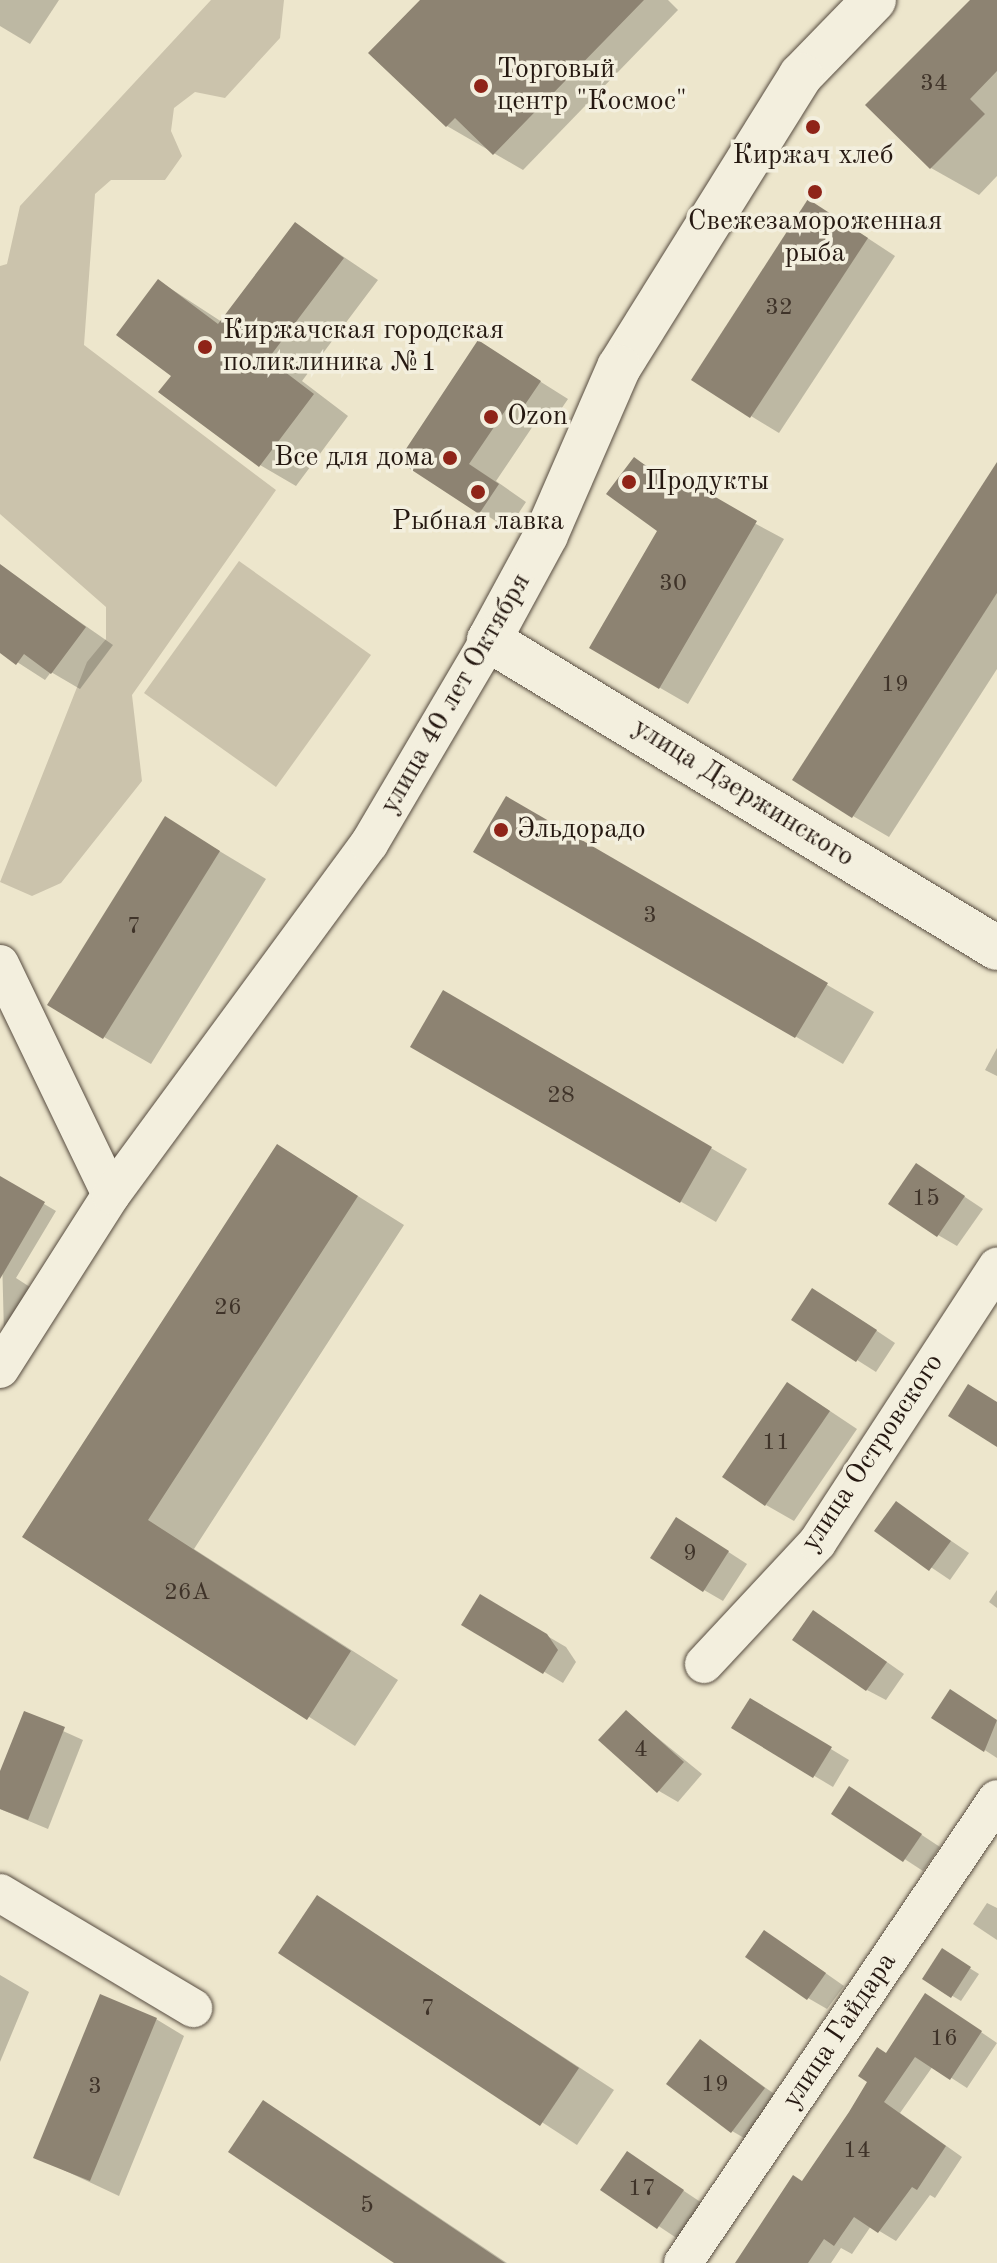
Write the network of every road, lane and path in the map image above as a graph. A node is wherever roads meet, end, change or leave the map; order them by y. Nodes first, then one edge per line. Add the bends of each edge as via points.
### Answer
1 (874, 0) edge
2 (489, 640) junction
3 (997, 948) edge
4 (0, 964) edge
5 (111, 1195) junction
6 (997, 1267) edge
7 (0, 1369) edge
8 (704, 1664) dead end
9 (997, 1799) edge
10 (0, 1893) edge
11 (193, 2008) dead end
12 (683, 2263) edge

1 - 2 street, улица 40 лет Октября via 801,75 619,367 546,535
2 - 3 street, улица Дзержинского
2 - 5 street, улица 40 лет Октября via 369,844
4 - 5 street
5 - 7 street, улица 40 лет Октября
6 - 8 street, улица Островского via 817,1543
9 - 12 street, улица Гайдара
10 - 11 street

